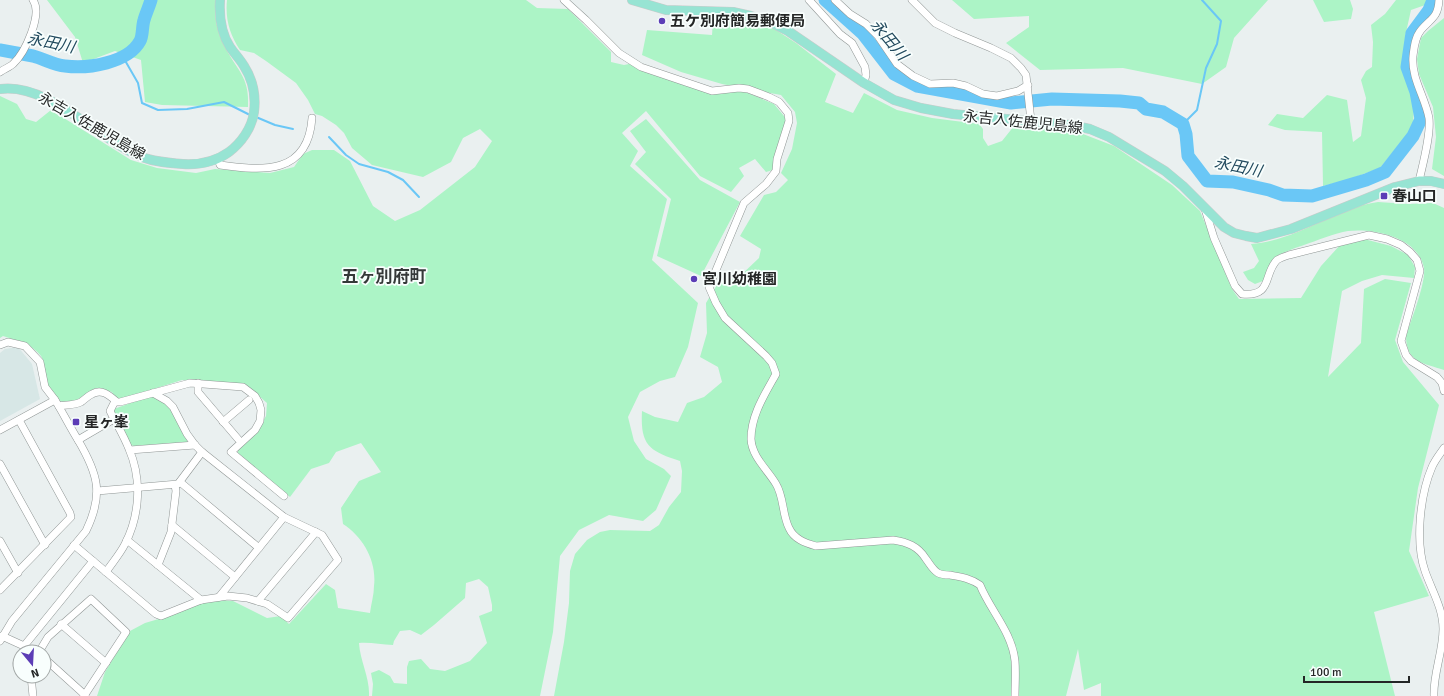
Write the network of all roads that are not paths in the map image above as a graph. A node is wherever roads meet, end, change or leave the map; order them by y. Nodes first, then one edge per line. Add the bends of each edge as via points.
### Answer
1 (33, 0) edge
2 (220, 0) edge
3 (564, 0) edge
4 (632, 0) edge
5 (809, 0) edge
6 (835, 0) edge
7 (912, 0) edge
8 (1439, 0) edge
9 (0, 72) edge
10 (864, 83) junction
11 (0, 88) edge
12 (1028, 88) junction
13 (1031, 117) junction
14 (312, 118) dead end
15 (221, 157) junction
16 (1419, 181) junction
17 (1444, 184) edge
18 (1205, 210) junction
19 (0, 345) edge
20 (198, 383) junction
21 (1444, 391) edge
22 (154, 393) junction
23 (55, 400) junction
24 (249, 400) dead end
25 (116, 401) junction
26 (59, 406) junction
27 (114, 419) junction
28 (19, 420) junction
29 (223, 422) junction
30 (0, 430) edge
31 (238, 439) dead end
32 (78, 440) junction
33 (194, 445) junction
34 (1444, 445) edge
35 (1444, 449) edge
36 (130, 450) junction
37 (202, 452) junction
38 (0, 464) edge
39 (177, 483) junction
40 (138, 488) junction
41 (97, 491) junction
42 (284, 496) dead end
43 (284, 517) junction
44 (172, 525) junction
45 (316, 532) junction
46 (127, 540) junction
47 (0, 541) edge
48 (45, 545) junction
49 (74, 545) junction
50 (259, 548) junction
51 (93, 561) junction
52 (158, 565) junction
53 (106, 572) junction
54 (18, 573) junction
55 (235, 577) junction
56 (0, 590) edge
57 (219, 597) junction
58 (201, 600) junction
59 (258, 601) junction
60 (62, 624) junction
61 (1, 638) edge
62 (44, 644) edge
63 (106, 663) junction
64 (52, 665) edge
65 (32, 684) edge
66 (84, 695) edge
67 (33, 696) edge
68 (1014, 696) edge
69 (1434, 696) edge

1 - 9 street via 37,11 24,50 14,63
2 - 15 main road, 永吉入佐鹿児島線 via 226,39 244,66 253,85 254,95 254,115 244,138
3 - 68 street via 618,54 641,67 712,91 748,88 779,102 788,113 789,120 776,171 766,184 744,203 709,287 725,318 766,356 776,374 752,424 751,441 757,459 776,484 789,528 806,544 816,546 893,540 905,542 915,546 939,574 965,578 980,584 1012,648 1015,661
4 - 10 main road, 永吉入佐鹿児島線 via 666,10 733,12 770,22 788,31
5 - 10 street via 840,34 852,43 865,66
6 - 12 street via 878,36 897,64 930,84 953,83 983,94 997,96
7 - 12 street via 936,23 1011,58 1026,75
8 - 16 street via 1434,18 1420,31 1416,39 1413,54 1412,66 1427,108 1430,128
10 - 13 main road, 永吉入佐鹿児島線 via 894,100 921,108 982,118
11 - 15 main road, 永吉入佐鹿児島線 via 14,88 36,94 142,157 186,164 208,163
12 - 13 street
13 - 18 main road, 永吉入佐鹿児島線 via 1090,129 1109,137 1172,176
14 - 15 street via 311,132 303,148 293,160 282,166 252,169 220,165
16 - 17 main road, 永吉入佐鹿児島線
16 - 18 main road, 永吉入佐鹿児島線 via 1395,187 1291,229 1258,238 1234,233
18 - 21 street via 1235,286 1242,294 1251,295 1259,292 1278,260 1289,255 1369,235 1401,245 1417,260 1420,272 1401,340 1411,361 1437,377
19 - 23 street via 8,342 25,346 40,362 44,384
20 - 22 street
20 - 29 street via 198,392
20 - 42 street via 242,387 255,396 261,410 260,421 255,430 230,452
22 - 25 street
22 - 33 street via 173,407
23 - 26 street
23 - 28 street
24 - 29 street
25 - 26 street via 109,395 97,392 81,402
25 - 27 street via 110,411
26 - 32 street
27 - 32 street
27 - 36 street
28 - 30 street
28 - 48 street via 71,517
29 - 31 street
32 - 41 street via 89,460
33 - 36 street
33 - 37 street
34 - 35 street
35 - 69 street via 1428,477 1419,532 1421,560 1442,617 1443,630
36 - 40 street via 137,473
37 - 39 street
37 - 43 street
38 - 48 street
39 - 40 street
39 - 44 street
39 - 50 street
40 - 41 street
40 - 46 street via 138,502
41 - 49 street via 92,519
43 - 45 street
43 - 50 street
44 - 52 street
44 - 55 street
45 - 59 street
45 - 59 street via 322,535 338,560 288,618
46 - 52 street
46 - 53 street
47 - 54 street
48 - 54 street
49 - 51 street
49 - 61 street
50 - 55 street
51 - 53 street
51 - 61 street via 24,646
52 - 58 street
53 - 58 street via 161,616
54 - 56 street
55 - 57 street
57 - 58 street
57 - 59 street via 237,596
60 - 62 street
60 - 63 street
60 - 63 street via 90,599 126,632
63 - 66 street
64 - 66 street
65 - 67 street

